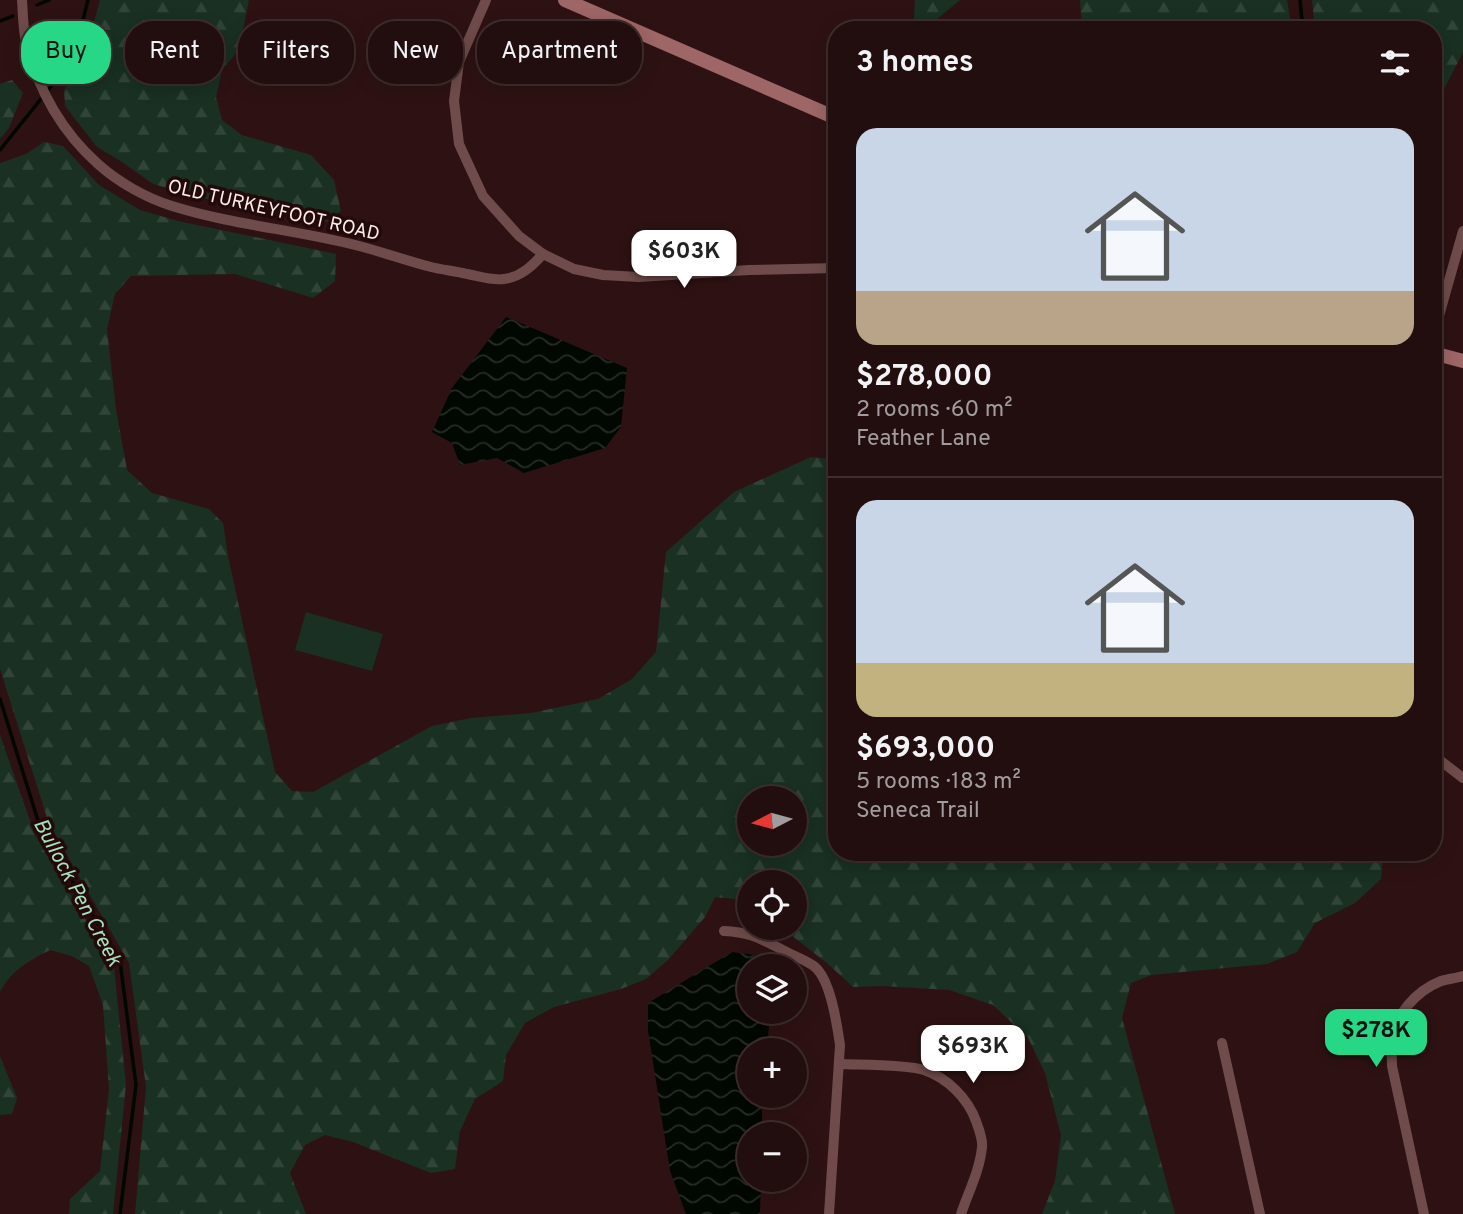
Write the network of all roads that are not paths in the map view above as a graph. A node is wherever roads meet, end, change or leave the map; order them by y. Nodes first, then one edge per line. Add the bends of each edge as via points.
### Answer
1 (22, 0) edge
2 (486, 0) edge
3 (565, 0) edge
4 (828, 115) edge
5 (1463, 231) edge
6 (543, 254) junction
7 (828, 268) edge
8 (1442, 305) edge
9 (1442, 355) edge
10 (1463, 361) edge
11 (1442, 760) edge
12 (1461, 772) edge
13 (724, 931) dead end
14 (1463, 976) edge
15 (1222, 1043) dead end
16 (839, 1064) junction
17 (829, 1214) edge
18 (961, 1214) edge
19 (1260, 1214) edge
20 (1424, 1214) edge

1 - 6 street, OLD TURKEYFOOT ROAD via 25,40 60,121 99,165 145,195 206,215 503,280 519,275
2 - 6 street via 459,62 454,101 459,144 483,196 519,236
3 - 4 main road
5 - 8 street
6 - 7 street via 574,269 639,277
9 - 10 main road
11 - 12 street
13 - 16 street via 755,936 816,968 829,992 838,1030
14 - 20 street via 1442,981 1409,1003 1391,1044
15 - 19 street
16 - 17 street
16 - 18 street via 925,1070 961,1095 971,1109 982,1146

